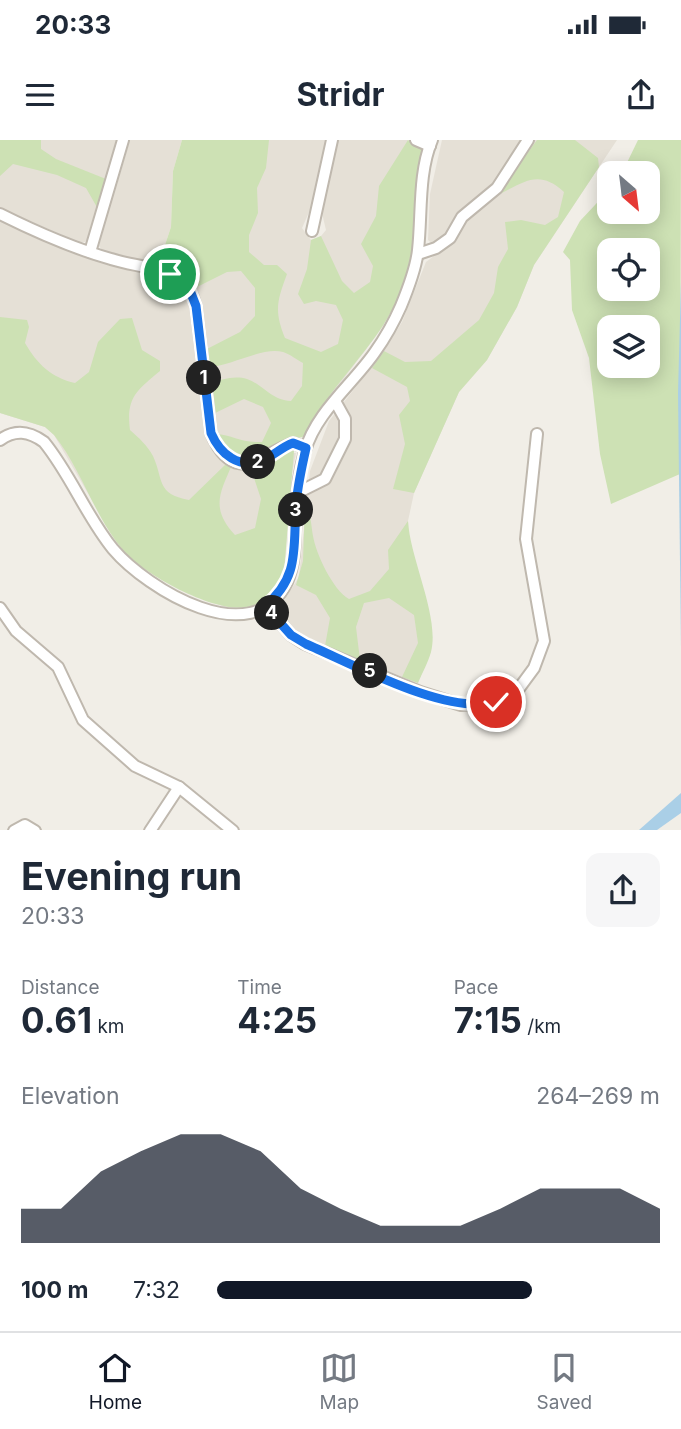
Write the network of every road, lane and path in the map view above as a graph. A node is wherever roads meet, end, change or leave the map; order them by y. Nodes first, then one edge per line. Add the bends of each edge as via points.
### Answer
1 (123, 140) edge
2 (332, 140) edge
3 (416, 140) edge
4 (528, 140) edge
5 (431, 143) edge
6 (0, 214) edge
7 (312, 231) dead end
8 (90, 252) junction
9 (418, 254) junction
10 (335, 401) junction
11 (537, 434) dead end
12 (0, 440) edge
13 (306, 448) junction
14 (297, 493) junction
15 (265, 606) junction
16 (1, 613) edge
17 (179, 788) junction
18 (16, 830) edge
19 (33, 830) edge
20 (151, 830) edge
21 (232, 830) edge

1 - 8 street
2 - 7 street
3 - 5 street
4 - 9 street via 497,188 463,217 450,238
5 - 9 street
6 - 8 street
8 - 13 street via 170,274 189,288 196,306 211,433 225,456 251,463 293,443
9 - 10 street via 389,330
10 - 13 street
10 - 14 street via 345,419 345,439 325,479
11 - 15 street via 526,540 544,641 534,668 506,698 474,706 420,692 306,644 291,635
12 - 15 street via 19,432 44,442 113,548 140,575 220,614 247,615
13 - 14 street
14 - 15 street via 292,569 284,588
16 - 17 street via 58,667 83,720 135,766
17 - 20 street
17 - 21 street
18 - 19 street via 25,825

